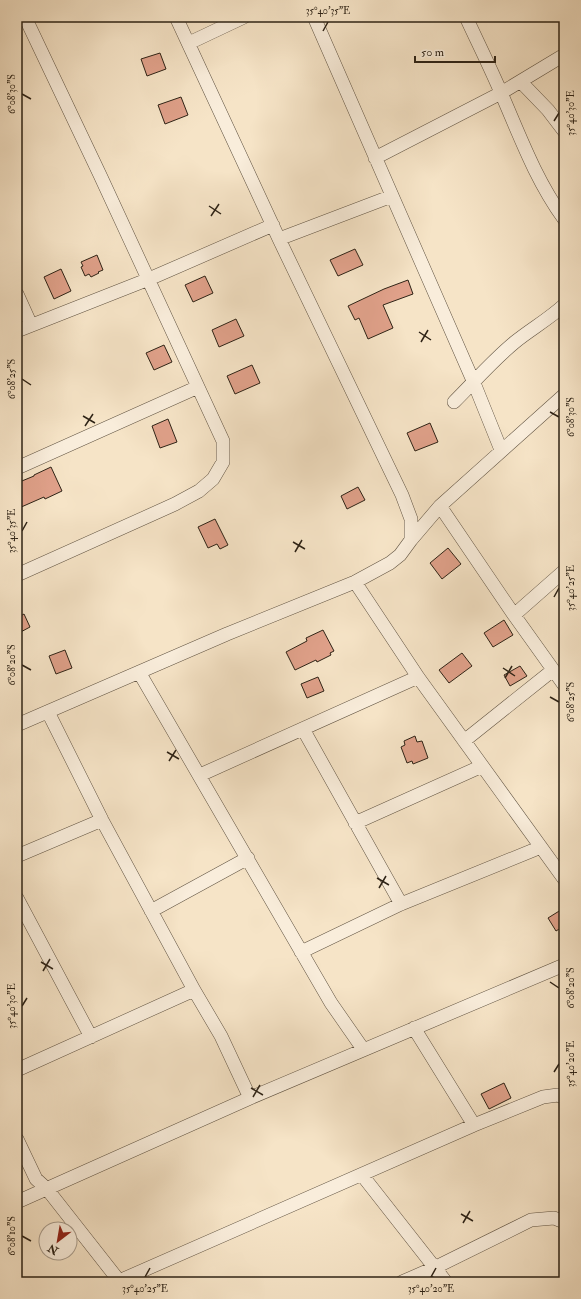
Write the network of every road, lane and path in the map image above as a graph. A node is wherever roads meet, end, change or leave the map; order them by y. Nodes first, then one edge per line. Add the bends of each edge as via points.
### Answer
1 (25, 17) edge
2 (176, 17) edge
3 (244, 17) edge
4 (314, 17) edge
5 (466, 17) edge
6 (188, 43) junction
7 (564, 56) edge
8 (521, 82) junction
9 (501, 93) junction
10 (564, 131) edge
11 (375, 158) junction
12 (392, 196) junction
13 (564, 219) edge
14 (273, 225) junction
15 (278, 239) junction
16 (149, 279) junction
17 (17, 294) edge
18 (564, 305) edge
19 (30, 325) junction
20 (17, 331) edge
21 (474, 382) junction
22 (198, 387) junction
23 (564, 394) edge
24 (454, 402) dead end
25 (501, 450) junction
26 (17, 468) edge
27 (440, 506) junction
28 (411, 540) junction
29 (564, 571) edge
30 (17, 575) edge
31 (355, 582) junction
32 (514, 616) junction
33 (553, 670) junction
34 (140, 672) junction
35 (418, 677) junction
36 (564, 685) edge
37 (48, 712) junction
38 (17, 725) edge
39 (302, 729) junction
40 (464, 741) junction
41 (482, 766) junction
42 (200, 775) junction
43 (102, 820) junction
44 (355, 823) junction
45 (541, 847) junction
46 (17, 856) edge
47 (248, 858) junction
48 (564, 879) edge
49 (17, 898) edge
50 (401, 904) junction
51 (151, 912) junction
52 (301, 952) junction
53 (564, 965) edge
54 (194, 990) junction
55 (414, 1028) junction
56 (91, 1037) junction
57 (363, 1049) junction
58 (17, 1070) edge
59 (250, 1098) junction
60 (564, 1098) edge
61 (474, 1125) junction
62 (17, 1138) edge
63 (362, 1175) junction
64 (47, 1189) junction
65 (17, 1202) edge
66 (564, 1222) edge
67 (434, 1268) junction
68 (120, 1282) edge
69 (402, 1282) edge
70 (446, 1282) edge

1 - 16 street
2 - 6 street
3 - 6 street
4 - 11 street
5 - 9 street
6 - 14 street
7 - 8 street
8 - 9 street
8 - 10 street
9 - 11 street
9 - 13 street via 535,172
11 - 12 street
12 - 15 street
12 - 21 street
14 - 15 street
14 - 16 street
15 - 28 street via 402,495 410,519
16 - 19 street
16 - 22 street
17 - 19 street
18 - 21 street via 516,341
19 - 20 street
21 - 24 street
21 - 25 street
22 - 26 street
22 - 30 street via 223,441 223,462 213,479 199,491 175,504
23 - 25 street
25 - 27 street
27 - 28 street
27 - 32 street
28 - 31 street via 390,563
29 - 32 street
31 - 34 street
31 - 35 street
32 - 33 street
33 - 36 street
33 - 40 street
34 - 37 street
34 - 42 street
35 - 39 street
35 - 40 street
37 - 38 street
37 - 43 street
39 - 42 street
39 - 44 street
40 - 41 street
41 - 44 street
41 - 45 street
42 - 47 street
43 - 46 street
43 - 51 street
44 - 50 street
45 - 48 street
45 - 50 street
47 - 51 street
47 - 52 street
49 - 56 street
50 - 52 street
51 - 54 street
52 - 57 street via 331,1003
53 - 55 street
54 - 56 street
54 - 59 street
55 - 57 street
55 - 61 street
56 - 58 street
57 - 59 street
59 - 64 street
60 - 61 street via 558,1095 543,1097
61 - 63 street
62 - 64 street via 36,1179
63 - 67 street
63 - 68 street
64 - 65 street
64 - 68 street
66 - 67 street via 554,1218 531,1220
67 - 69 street
67 - 70 street

